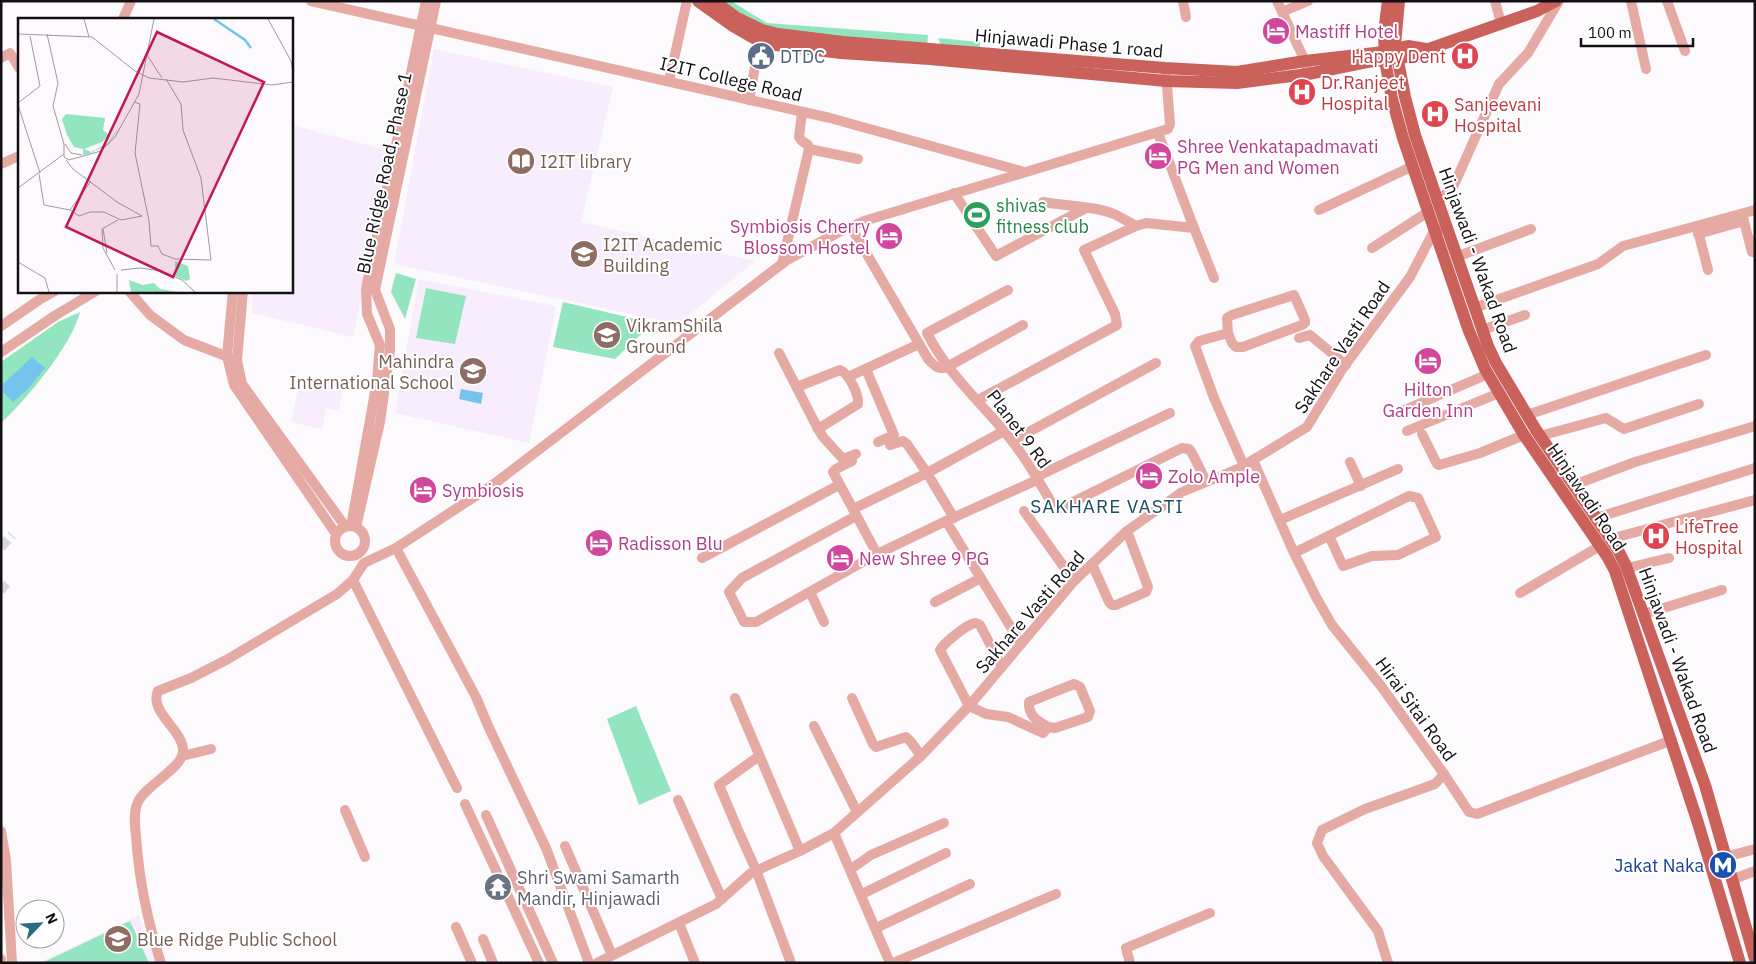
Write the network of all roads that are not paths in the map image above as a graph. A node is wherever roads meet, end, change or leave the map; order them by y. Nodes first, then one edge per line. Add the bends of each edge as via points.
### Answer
1 (130, 1) edge
2 (310, 1) edge
3 (426, 1) edge
4 (436, 1) edge
5 (687, 1) edge
6 (698, 1) edge
7 (714, 1) edge
8 (1183, 1) edge
9 (1277, 1) edge
10 (1308, 1) edge
11 (1388, 1) edge
12 (1399, 1) edge
13 (1495, 1) edge
14 (1557, 1) edge
15 (1631, 1) edge
16 (1667, 1) edge
17 (1282, 12) junction
18 (1186, 17) dead end
19 (124, 18) edge
20 (1501, 23) junction
21 (426, 27) junction
22 (760, 36) junction
23 (1685, 51) dead end
24 (1391, 54) junction
25 (1, 58) edge
26 (18, 66) edge
27 (1306, 67) junction
28 (1646, 69) dead end
29 (1166, 75) junction
30 (669, 81) junction
31 (749, 100) junction
32 (802, 112) junction
33 (1158, 132) junction
34 (809, 149) junction
35 (18, 156) edge
36 (858, 159) dead end
37 (1, 164) edge
38 (1413, 166) junction
39 (1022, 172) junction
40 (954, 193) junction
41 (1043, 202) dead end
42 (1438, 202) junction
43 (1086, 208) junction
44 (1319, 210) dead end
45 (1755, 210) edge
46 (1428, 212) junction
47 (1743, 217) junction
48 (1136, 226) junction
49 (851, 227) junction
50 (1194, 228) junction
51 (1440, 229) junction
52 (1532, 229) dead end
53 (1696, 232) junction
54 (1372, 248) dead end
55 (1752, 252) dead end
56 (1456, 257) junction
57 (782, 264) junction
58 (1708, 270) dead end
59 (1214, 278) dead end
60 (1008, 290) dead end
61 (54, 292) edge
62 (94, 292) edge
63 (129, 292) edge
64 (233, 292) edge
65 (243, 292) edge
66 (1474, 308) junction
67 (1525, 316) dead end
68 (1023, 325) dead end
69 (1, 326) edge
70 (1482, 330) junction
71 (1228, 332) junction
72 (1299, 338) dead end
73 (922, 348) junction
74 (935, 350) junction
75 (1, 352) edge
76 (779, 353) dead end
77 (1706, 355) dead end
78 (232, 358) junction
79 (1156, 363) dead end
80 (1346, 365) junction
81 (947, 367) junction
82 (866, 369) junction
83 (1488, 374) junction
84 (848, 377) junction
85 (797, 387) junction
86 (1498, 390) junction
87 (978, 400) junction
88 (1699, 404) dead end
89 (1400, 412) dead end
90 (1170, 413) dead end
91 (1527, 415) junction
92 (1421, 418) dead end
93 (1755, 426) edge
94 (818, 429) junction
95 (1004, 431) junction
96 (1407, 431) dead end
97 (1422, 434) dead end
98 (1524, 435) junction
99 (1540, 436) junction
100 (1012, 441) junction
101 (878, 442) dead end
102 (890, 445) dead end
103 (1253, 460) junction
104 (1350, 462) dead end
105 (1244, 466) junction
106 (1755, 468) edge
107 (1398, 469) dead end
108 (927, 473) junction
109 (1036, 478) junction
110 (1206, 481) junction
111 (839, 485) junction
112 (1574, 485) junction
113 (1360, 486) junction
114 (1755, 500) edge
115 (1024, 511) dead end
116 (855, 512) junction
117 (1596, 518) junction
118 (950, 519) junction
119 (1280, 520) junction
120 (351, 526) junction
121 (1127, 531) junction
122 (336, 534) junction
123 (1329, 536) junction
124 (1605, 542) junction
125 (396, 548) junction
126 (359, 553) junction
127 (1294, 553) junction
128 (877, 554) junction
129 (702, 558) dead end
130 (1669, 558) dead end
131 (364, 563) junction
132 (1092, 564) junction
133 (1627, 568) junction
134 (981, 578) junction
135 (353, 580) junction
136 (1074, 581) junction
137 (1722, 590) dead end
138 (810, 592) junction
139 (1520, 593) dead end
140 (935, 602) dead end
141 (1644, 614) junction
142 (824, 622) dead end
143 (1021, 644) junction
144 (1002, 667) junction
145 (735, 698) dead end
146 (852, 698) dead end
147 (969, 706) junction
148 (814, 726) dead end
149 (1048, 727) junction
150 (1672, 740) junction
151 (210, 749) dead end
152 (182, 756) junction
153 (760, 756) junction
154 (921, 756) junction
155 (1444, 774) junction
156 (458, 788) dead end
157 (678, 800) dead end
158 (465, 804) dead end
159 (345, 810) dead end
160 (857, 812) junction
161 (486, 815) dead end
162 (944, 823) dead end
163 (1, 831) edge
164 (834, 833) junction
165 (565, 846) dead end
166 (1755, 849) edge
167 (800, 851) junction
168 (946, 854) dead end
169 (365, 857) dead end
170 (1725, 858) junction
171 (4, 860) edge
172 (851, 869) junction
173 (756, 870) junction
174 (1755, 871) edge
175 (1731, 880) junction
176 (970, 884) dead end
177 (862, 894) junction
178 (1056, 894) dead end
179 (722, 899) junction
180 (1210, 913) dead end
181 (679, 923) junction
182 (456, 927) dead end
183 (876, 928) junction
184 (483, 939) dead end
185 (612, 955) junction
186 (1, 959) edge
187 (1755, 959) edge
188 (1, 963) edge
189 (12, 963) edge
190 (161, 963) edge
191 (472, 963) edge
192 (493, 963) edge
193 (539, 963) edge
194 (554, 963) edge
195 (589, 963) edge
196 (597, 963) edge
197 (695, 963) edge
198 (791, 963) edge
199 (891, 963) edge
200 (1130, 963) edge
201 (1388, 963) edge
202 (1740, 963) edge

1 - 19 street
2 - 21 street, I2IT College Road
3 - 21 street, Blue Ridge Road, Phase 1
4 - 21 street, Blue Ridge Road, Phase 1
5 - 30 street
6 - 22 main road, Hinjawadi Phase 1 road via 733,26
7 - 22 main road, Hinjawadi Phase 1 road
8 - 18 street
9 - 17 street
10 - 17 street
11 - 24 main road via 1384,32
12 - 24 main road
13 - 20 street
14 - 20 main road, Hinjawadi Phase 1 road
14 - 42 street via 1528,53 1499,84 1454,185
15 - 28 street
16 - 23 street
17 - 27 street
20 - 24 main road, Hinjawadi Phase 1 road via 1414,55
21 - 30 street, I2IT College Road
21 - 120 street, Blue Ridge Road, Phase 1 via 366,289 367,314 380,345 377,381
21 - 120 street, Blue Ridge Road, Phase 1 via 375,290 390,329 380,422
22 - 29 main road, Hinjawadi Phase 1 road via 776,45 840,53
22 - 31 street
24 - 27 main road, Hinjawadi Phase 1 road
24 - 38 main road, Hinjawadi Road via 1392,99
24 - 42 main road, Hinjawadi - Wakad Road
25 - 26 street via 10,53
27 - 29 main road, Hinjawadi Phase 1 road via 1237,83
29 - 33 street via 1170,124 1168,129
30 - 31 street, I2IT College Road
31 - 32 street, I2IT College Road
32 - 34 street via 799,137
32 - 39 street, I2IT College Road
33 - 39 street
33 - 50 street
34 - 36 street
34 - 57 street
35 - 37 street
38 - 44 street
38 - 46 main road, Hinjawadi Road
39 - 40 street
40 - 43 street via 996,256
40 - 49 street
41 - 43 street
42 - 51 main road, Hinjawadi - Wakad Road
43 - 48 street via 1113,214
45 - 47 street
46 - 51 main road, Hinjawadi Road
46 - 54 street
47 - 53 street
47 - 55 street
48 - 50 street via 1146,223
48 - 87 street via 1083,250 1115,314 1117,325
49 - 57 street
49 - 73 street, Planet 9 Rd
50 - 59 street
51 - 56 main road, Hinjawadi - Wakad Road
51 - 80 street, Sakhare Vasti Road via 1410,277
51 - 83 main road, Hinjawadi Road via 1469,331
52 - 56 street
53 - 58 street
53 - 66 street via 1624,246 1598,264
56 - 66 main road, Hinjawadi - Wakad Road
57 - 125 street via 494,484
60 - 74 street via 927,333
61 - 69 street
62 - 75 street
63 - 78 street via 150,315 184,340
64 - 78 street
65 - 78 street
66 - 70 main road, Hinjawadi - Wakad Road
67 - 70 street
68 - 81 street
70 - 91 main road, Hinjawadi - Wakad Road via 1496,363
71 - 71 street via 1227,318 1232,315 1294,295 1305,320 1302,325 1243,346 1236,347
71 - 105 street via 1199,341 1196,346 1214,398
72 - 80 street via 1310,335
73 - 74 street
73 - 81 street, Planet 9 Rd via 934,365 940,369
73 - 82 street
74 - 81 street
76 - 85 street
77 - 91 street
78 - 120 street via 242,384
78 - 122 street via 234,385
79 - 100 street
80 - 103 street, Sakhare Vasti Road via 1307,427
81 - 87 street, Planet 9 Rd
82 - 84 street
82 - 101 street via 894,435
83 - 86 main road, Hinjawadi Road
83 - 89 street
84 - 85 street via 840,370
84 - 94 street via 858,404
85 - 94 street
86 - 92 street
86 - 96 street
86 - 98 main road, Hinjawadi Road
87 - 95 street, Planet 9 Rd
88 - 99 street via 1624,429 1606,418
90 - 109 street
91 - 99 main road, Hinjawadi - Wakad Road
93 - 112 street via 1635,462
94 - 111 street via 843,459 857,456 833,472
95 - 100 street, Planet 9 Rd
95 - 108 street
97 - 98 street via 1439,465
98 - 124 main road, Hinjawadi Road
99 - 112 main road, Hinjawadi - Wakad Road
100 - 109 street, Planet 9 Rd
102 - 108 street via 903,441 907,444
103 - 105 street, Sakhare Vasti Road
103 - 119 street, Hirai Sitai Road
104 - 113 street
105 - 110 street, Sakhare Vasti Road
106 - 117 street
107 - 113 street
108 - 116 street
108 - 118 street
109 - 110 street, Planet 9 Rd via 1054,505 1060,508 1182,448 1192,452
109 - 118 street
110 - 121 street, Sakhare Vasti Road via 1182,492
111 - 116 street
111 - 129 street
112 - 117 main road, Hinjawadi - Wakad Road
113 - 119 street
114 - 124 street
115 - 136 street
116 - 128 street
116 - 138 street via 742,578 729,592 744,622 756,622
117 - 124 main road, Hinjawadi - Wakad Road
118 - 128 street
118 - 134 street
119 - 127 street, Hirai Sitai Road
120 - 122 street
120 - 126 street via 361,530 365,540
121 - 132 street, Sakhare Vasti Road
121 - 132 street via 1148,587 1146,592 1112,605
122 - 126 street via 335,544 340,552 349,556
123 - 123 street via 1409,496 1418,498 1436,538 1398,555 1372,556 1343,566
123 - 127 street
124 - 133 main road, Hinjawadi - Wakad Road
124 - 139 street
124 - 150 main road, Hinjawadi Road
125 - 131 street
125 - 195 street via 476,697 546,848
126 - 131 street
127 - 155 street, Hirai Sitai Road via 1332,624
128 - 138 street
130 - 133 street
131 - 135 street
132 - 136 street, Sakhare Vasti Road
133 - 141 main road, Hinjawadi - Wakad Road
134 - 140 street
134 - 143 street
135 - 152 street via 334,596 228,659 158,691 158,708 181,741
135 - 156 street
136 - 143 street, Sakhare Vasti Road
137 - 141 street
138 - 142 street
141 - 170 main road, Hinjawadi - Wakad Road via 1705,785
143 - 144 street, Sakhare Vasti Road
144 - 147 street, Sakhare Vasti Road
144 - 147 street via 976,623 941,647 940,654
145 - 153 street
146 - 154 street via 876,747 906,737
147 - 149 street via 986,714 1008,717 1043,732
147 - 154 street, Sakhare Vasti Road
148 - 160 street
149 - 149 street via 1055,728 1088,717 1090,711 1078,685 1029,702 1033,718
150 - 155 street via 1477,814 1469,812
150 - 202 main road, Hinjawadi Road
151 - 152 street
152 - 190 street via 137,802 135,819 138,872 149,926
153 - 167 street
153 - 173 street via 720,785
154 - 160 street, Sakhare Vasti Road
155 - 201 street, Hirai Sitai Road via 1435,784 1365,809 1322,830 1316,843 1378,931
157 - 179 street
158 - 193 street
159 - 169 street
160 - 164 street, Sakhare Vasti Road
161 - 194 street
162 - 172 street via 871,855
163 - 171 street
164 - 167 street, Sakhare Vasti Road
164 - 172 street
165 - 185 street
166 - 170 street
167 - 173 street, Sakhare Vasti Road
168 - 177 street
170 - 175 main road, Hinjawadi - Wakad Road
171 - 189 street
172 - 177 street
173 - 179 street, Sakhare Vasti Road
173 - 198 street
174 - 175 street
175 - 187 main road, Hinjawadi - Wakad Road
176 - 183 street
177 - 183 street
178 - 199 street
179 - 181 street, Sakhare Vasti Road
180 - 200 street via 1126,948
181 - 185 street, Sakhare Vasti Road
181 - 197 street
182 - 191 street
183 - 199 street
184 - 192 street
185 - 196 street, Sakhare Vasti Road
186 - 188 street

